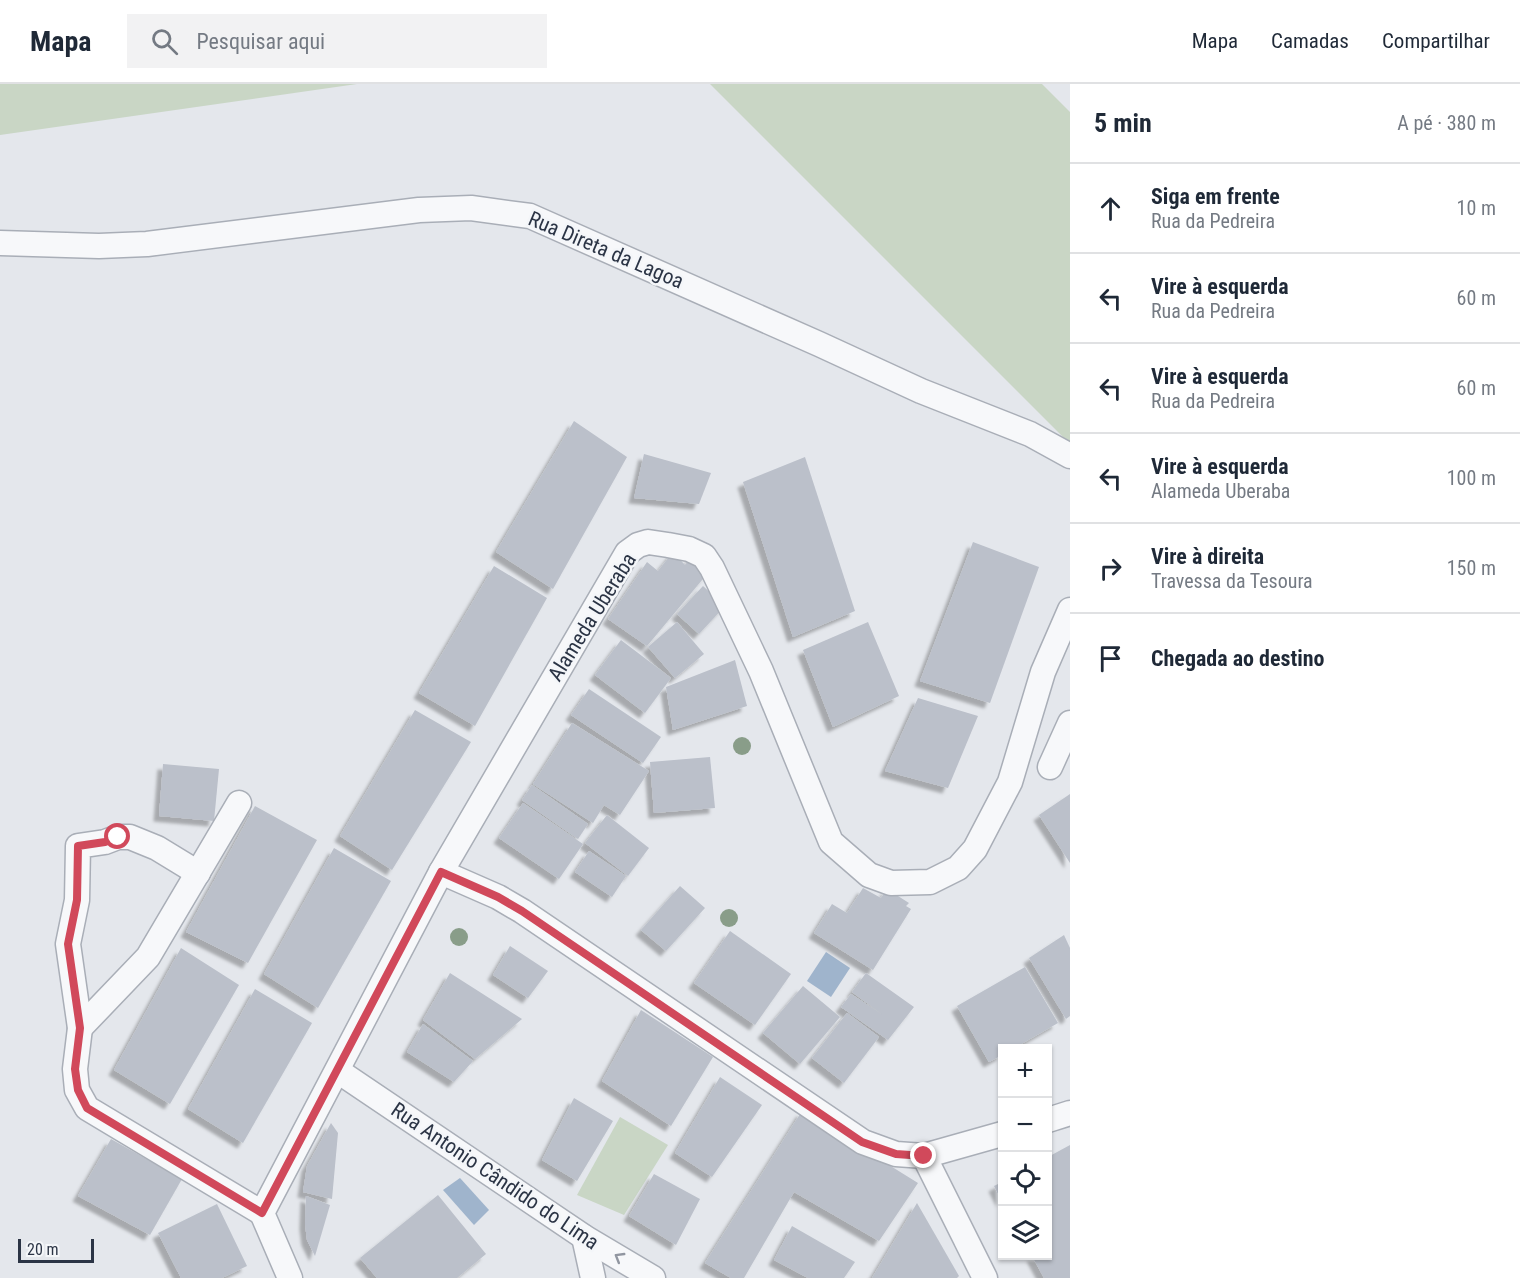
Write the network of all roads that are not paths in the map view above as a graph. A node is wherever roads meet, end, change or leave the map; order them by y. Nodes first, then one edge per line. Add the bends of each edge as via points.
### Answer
1 (0, 243) edge
2 (1070, 456) edge
3 (1070, 610) edge
4 (1070, 723) edge
5 (1050, 767) dead end
6 (239, 803) dead end
7 (441, 872) junction
8 (198, 873) junction
9 (80, 1028) junction
10 (338, 1071) junction
11 (1070, 1113) edge
12 (1052, 1118) edge
13 (998, 1135) edge
14 (924, 1156) junction
15 (262, 1213) junction
16 (584, 1237) junction
17 (290, 1278) edge
18 (593, 1278) edge
19 (654, 1278) edge
20 (985, 1278) edge

1 - 2 street, Rua Direta da Lagoa via 147,244 419,210 471,208 530,216 921,391 1030,434
3 - 7 street, Alameda Uberaba via 1043,672 1010,782 975,849 958,868 930,882 891,883 869,875 831,842 761,671 704,556 668,545 638,545 627,553
4 - 5 street
6 - 8 street
7 - 10 street, Alameda Uberaba
7 - 14 street via 522,911 862,1142 896,1154
8 - 9 street via 148,957
8 - 9 street via 130,837 78,846 77,900 68,944
9 - 15 street via 75,1069 78,1090 87,1108
10 - 15 street, Alameda Uberaba
10 - 16 street, Rua Antonio Cândido do Lima
11 - 12 street
13 - 14 street
14 - 20 street
15 - 17 street
16 - 18 street
19 -> 16 street, Rua Antonio Cândido do Lima

